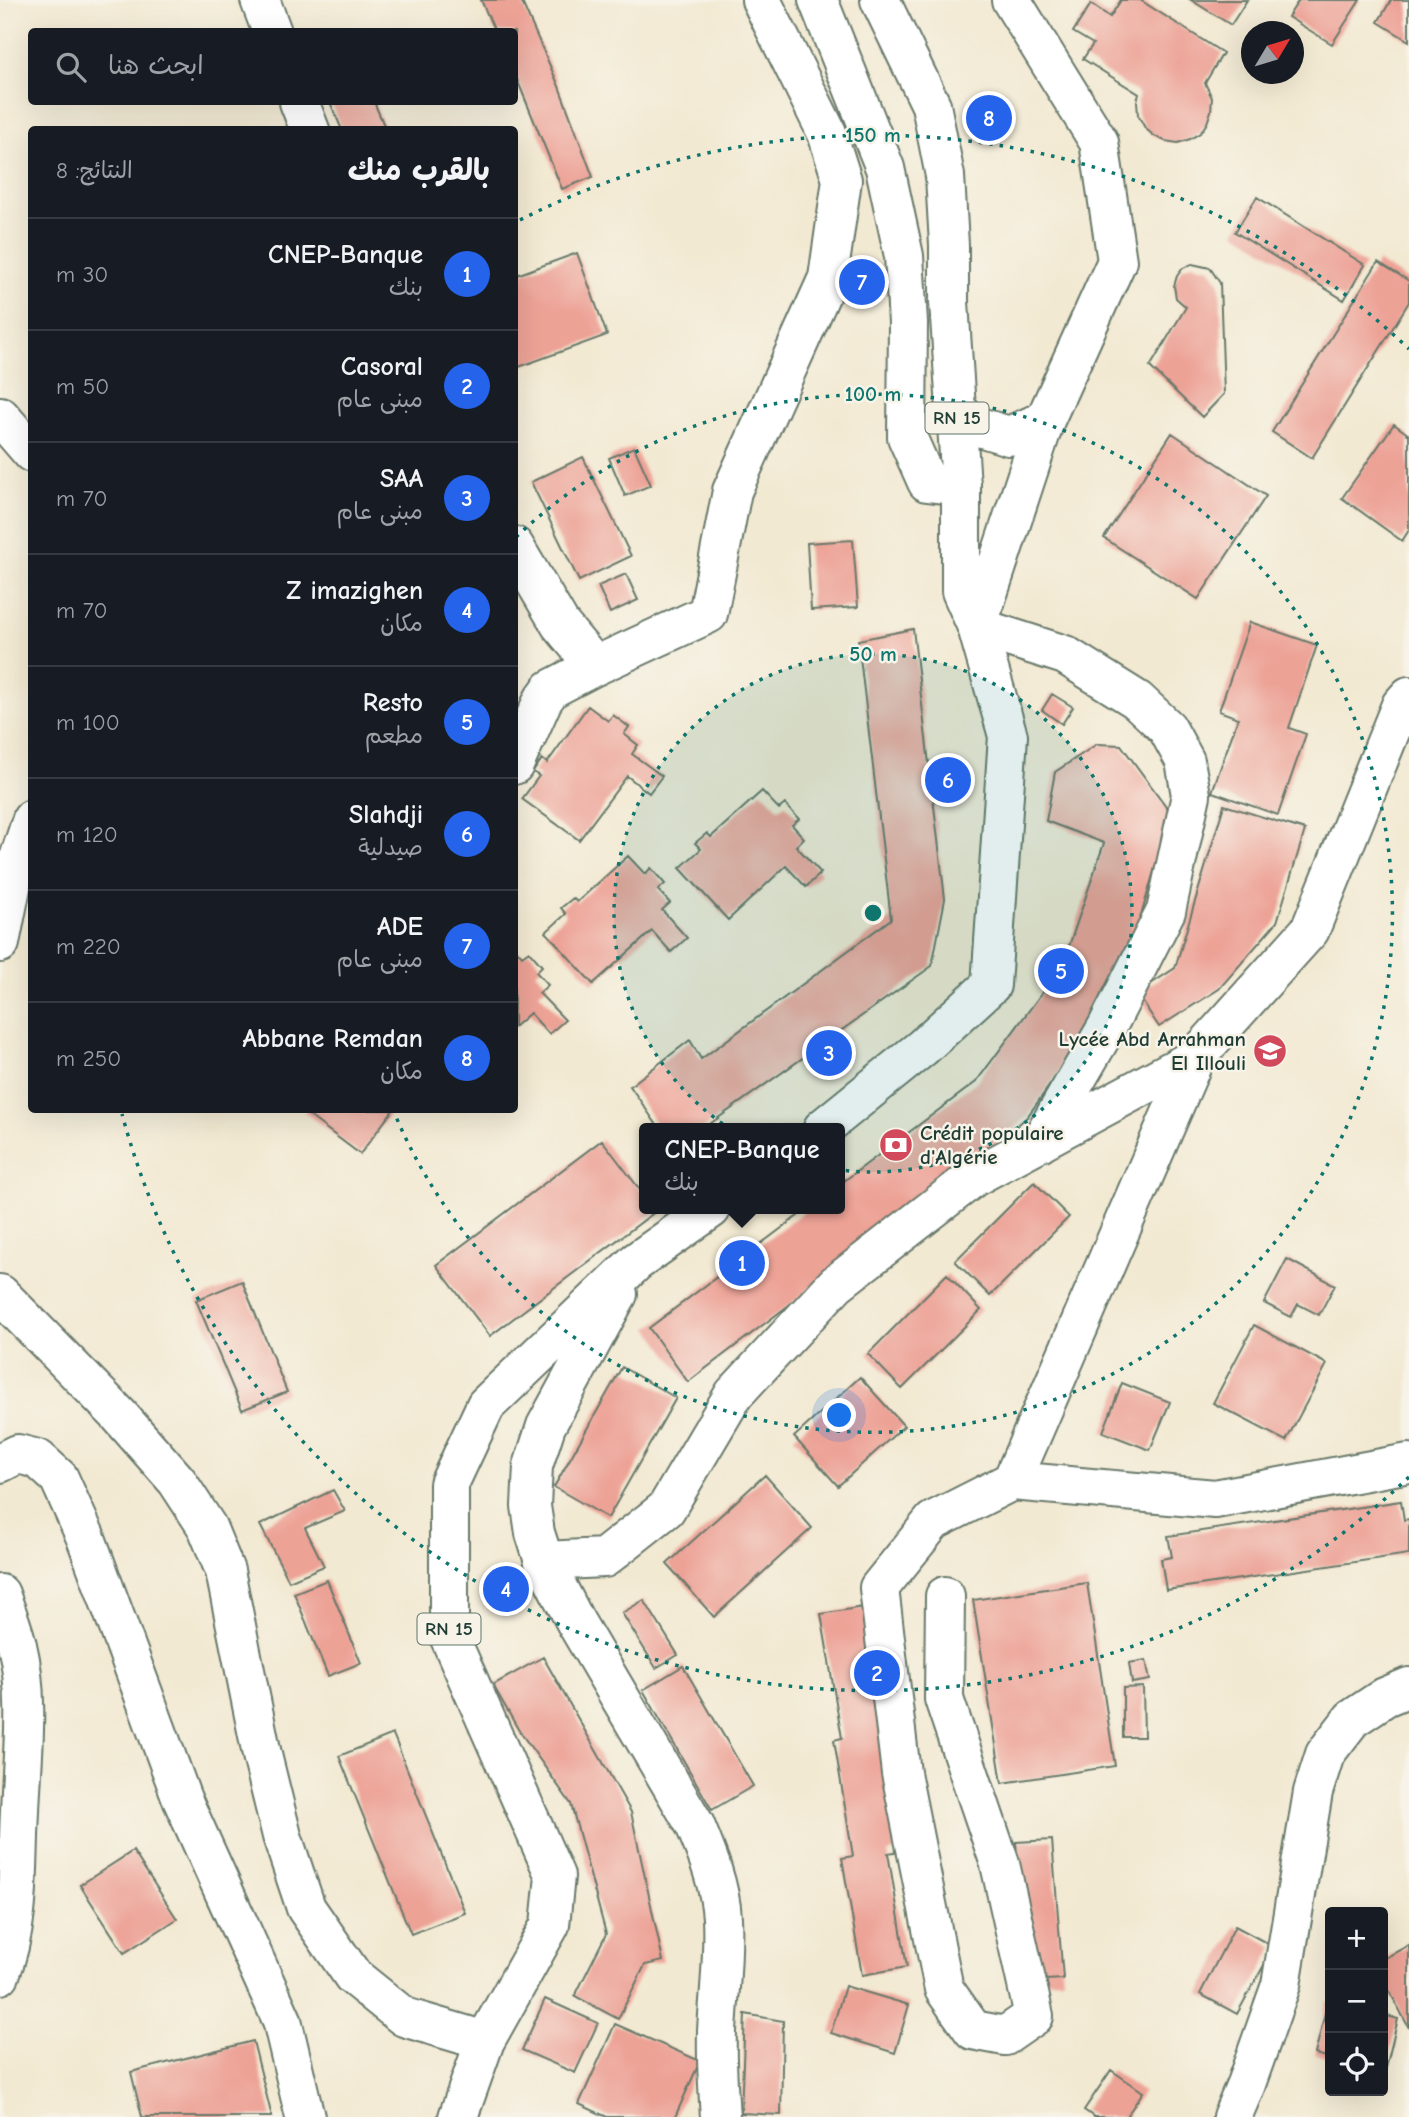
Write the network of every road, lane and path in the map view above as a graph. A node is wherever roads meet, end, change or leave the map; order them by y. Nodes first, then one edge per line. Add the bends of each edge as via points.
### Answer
1 (260, 0) edge
2 (761, 0) edge
3 (818, 0) edge
4 (880, 0) edge
5 (1011, 0) edge
6 (270, 28) edge
7 (300, 105) edge
8 (308, 126) edge
9 (885, 168) junction
10 (842, 180) junction
11 (957, 410) junction
12 (0, 416) edge
13 (1045, 419) junction
14 (28, 448) edge
15 (961, 486) junction
16 (518, 553) edge
17 (977, 627) junction
18 (595, 666) junction
19 (1409, 696) edge
20 (518, 756) edge
21 (28, 831) edge
22 (0, 943) edge
23 (1195, 1058) junction
24 (829, 1123) edge
25 (1040, 1142) junction
26 (704, 1214) edge
27 (636, 1262) junction
28 (0, 1294) edge
29 (0, 1463) edge
30 (1409, 1463) edge
31 (1012, 1481) junction
32 (544, 1561) junction
33 (0, 1594) edge
34 (945, 1596) dead end
35 (1409, 1687) edge
36 (0, 1975) edge
37 (485, 2041) junction
38 (305, 2117) edge
39 (458, 2117) edge
40 (720, 2117) edge
41 (1232, 2117) edge

1 - 6 street
2 - 10 street via 827,133
3 - 9 street
4 - 11 street, RN 15 via 931,105 945,176
5 - 13 street via 1099,142 1117,261
7 - 8 street
9 - 10 street
9 - 15 street via 904,256 907,437 927,482
10 - 18 street via 828,278 732,491 708,614
11 - 13 street via 976,426 1009,436
11 - 15 street, RN 15
12 - 14 street
13 - 17 street
15 - 17 street, RN 15 via 961,591
16 - 18 street via 559,624
17 - 24 street, RN 15 via 1008,736 991,985
17 - 25 street via 1065,655 1137,700 1167,728 1185,761 1192,796 1166,911 1107,1027
18 - 20 street via 551,689
19 - 23 street via 1401,705 1310,930
21 - 22 street
23 - 25 street
23 - 31 street
25 - 32 street via 974,1177 836,1284 734,1394 666,1509 604,1558
26 - 27 street, RN 15
27 - 32 street via 546,1426 533,1466 531,1506
27 - 37 street, RN 15 via 486,1405 449,1484 449,1636 555,1876 550,1925
28 - 37 street via 152,1452 206,1527 225,1571 279,1823 306,1908 353,1976 404,2017
29 - 38 street via 18,1454 38,1459 60,1478 182,1800 282,2020
30 - 31 street via 1215,1499
31 - 34 street via 933,1521 879,1588 901,1773 944,1989 972,2030 1005,2036 1034,2016 1000,1864 944,1699
32 - 40 street via 695,1825 710,1861 722,1916 717,2054
33 - 36 street via 17,1645 23,1740 17,1901 10,1949
35 - 41 street via 1352,1719 1325,1754 1313,1792 1282,1984
37 - 39 street, RN 15

